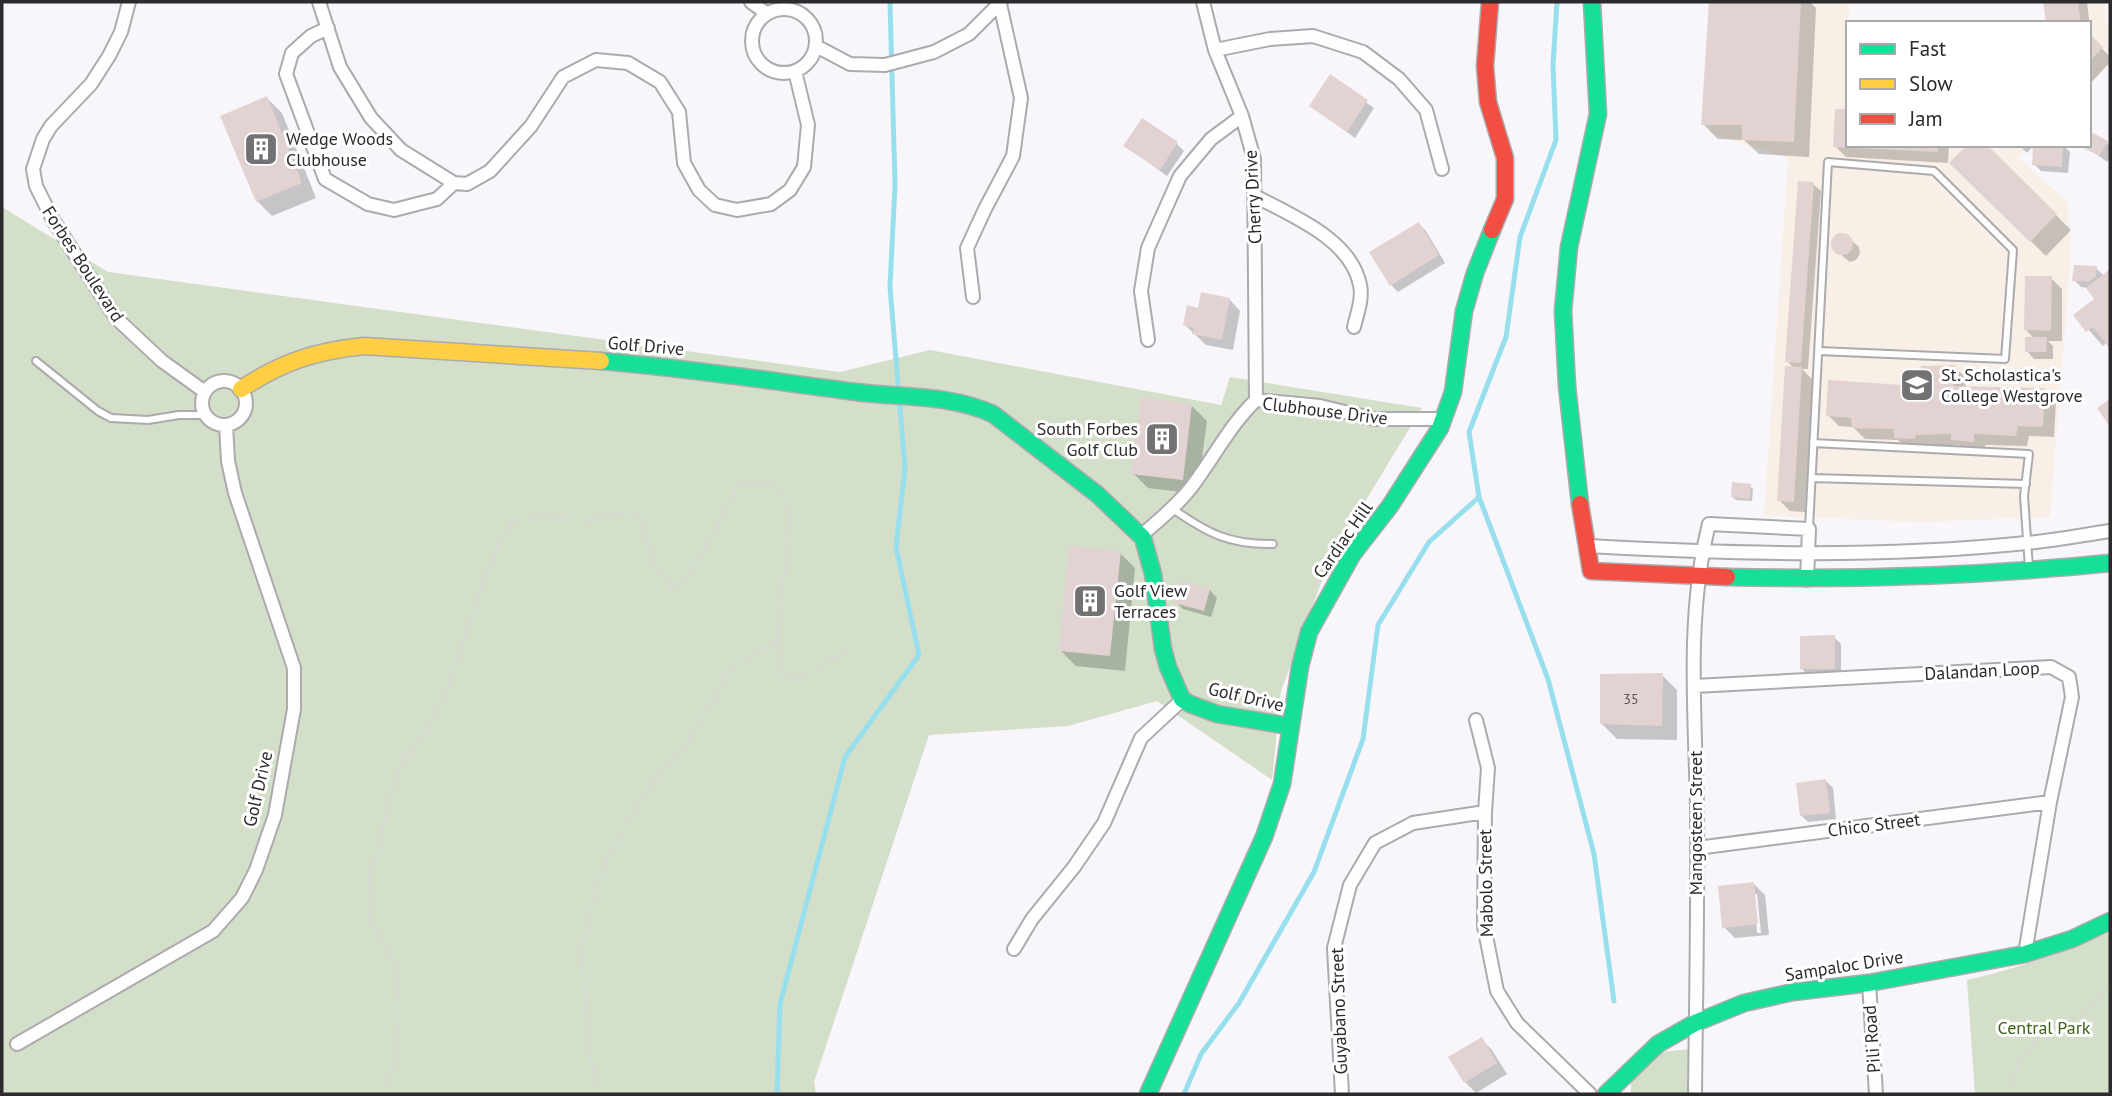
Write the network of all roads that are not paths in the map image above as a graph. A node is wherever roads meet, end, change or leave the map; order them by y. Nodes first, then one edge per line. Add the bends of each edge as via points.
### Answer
1 (129, 2) edge
2 (319, 2) edge
3 (751, 2) edge
4 (1203, 2) edge
5 (1490, 2) edge
6 (1592, 2) edge
7 (1001, 3) edge
8 (766, 13) junction
9 (328, 28) junction
10 (816, 46) junction
11 (1214, 50) junction
12 (795, 71) junction
13 (1242, 116) junction
14 (1442, 169) dead end
15 (454, 183) junction
16 (1255, 196) junction
17 (973, 297) dead end
18 (1354, 327) dead end
19 (1148, 340) dead end
20 (1819, 351) junction
21 (36, 360) dead end
22 (241, 389) junction
23 (205, 392) junction
24 (1256, 400) junction
25 (206, 415) junction
26 (1444, 419) junction
27 (226, 425) junction
28 (1813, 443) junction
29 (1812, 478) junction
30 (2026, 484) junction
31 (1173, 509) junction
32 (1808, 528) junction
33 (2110, 531) edge
34 (1142, 535) junction
35 (2028, 543) junction
36 (1273, 544) dead end
37 (1588, 546) junction
38 (1702, 552) junction
39 (1807, 553) junction
40 (2110, 563) edge
41 (2029, 573) junction
42 (1699, 577) junction
43 (1807, 580) junction
44 (1695, 687) junction
45 (1183, 699) junction
46 (1475, 720) dead end
47 (1289, 726) junction
48 (2050, 802) junction
49 (1485, 812) junction
50 (1697, 848) junction
51 (2110, 922) edge
52 (1014, 949) dead end
53 (2025, 954) junction
54 (1869, 983) junction
55 (1695, 1023) junction
56 (17, 1044) dead end
57 (1148, 1094) edge
58 (1342, 1094) edge
59 (1590, 1094) edge
60 (1606, 1094) edge
61 (1695, 1094) edge
62 (1876, 1094) edge

1 - 23 street, Forbes Boulevard via 109,56 43,139 33,169 36,186 116,318 162,361
2 - 9 street
3 - 8 street
4 - 11 street, Cherry Drive
5 - 26 street, Cardiac Hill via 1485,66 1488,102 1506,158 1505,199 1464,311 1453,392
6 - 37 street via 1598,114 1569,247 1563,311 1577,484
7 - 10 street via 969,34 934,52 885,65 850,64
7 - 17 street via 1021,98 1013,156 968,248
8 - 10 street via 779,8 805,15 816,35
8 - 12 street via 752,36 753,49 769,69
9 - 15 street via 340,67 371,118 401,150
9 - 15 street via 292,53 286,74 325,179 368,204 394,210 437,199
10 - 12 street via 805,66
11 - 13 street, Cherry Drive
11 - 14 street via 1313,36 1363,52 1399,79 1426,110
12 - 15 street via 808,125 804,167 790,190 771,204 737,210 716,205 699,190 684,163 679,112 660,82 628,63 596,60 564,77 531,126 489,172 467,184
13 - 16 street, Cherry Drive via 1254,159
13 - 19 street via 1211,139 1180,176 1148,248 1141,290
16 - 18 street via 1305,222 1350,260 1360,284
16 - 24 street, Cherry Drive
20 - 20 lane via 2005,359 2013,250 1934,172 1828,162
20 - 28 lane
21 - 25 lane via 111,418
22 - 23 street via 222,381
22 - 27 street via 244,411
22 - 34 street, Golf Drive via 272,368 306,355 364,346 700,371 964,402 995,415
23 - 25 street
24 - 26 street, Clubhouse Drive via 1320,406 1374,419
24 - 31 street, Clubhouse Drive
25 - 27 street
26 - 47 street, Cardiac Hill via 1327,597 1310,632
27 - 56 street, Golf Drive via 235,493 294,668 294,709 275,815 242,898 214,931
28 - 29 lane
28 - 30 lane via 2029,454
29 - 30 lane
29 - 32 lane
30 - 35 lane
31 - 34 street, Clubhouse Drive
31 - 36 lane via 1226,540
32 - 38 street, Mangosteen Street via 1709,524
32 - 39 street
33 - 35 street
34 - 45 street, Golf Drive via 1168,670
35 - 39 street
35 - 41 lane
37 - 38 street
37 - 42 street via 1591,571
38 - 39 street
38 - 42 street, Mangosteen Street
39 - 43 street
40 - 41 street
41 - 43 street
42 - 43 street
42 - 44 street, Mangosteen Street
44 - 48 street, Dalandan Loop via 2051,667 2069,677 2072,697
44 - 50 street, Mangosteen Street
45 - 47 street, Golf Drive via 1207,710
45 - 52 street via 1141,738 1104,823
46 - 49 street, Mabolo Street via 1488,768
47 - 57 street, Cardiac Hill via 1282,783 1264,836
48 - 50 street, Chico Street
48 - 53 street, Dalandan Loop
49 - 58 street, Guyabano Street via 1413,822 1375,843 1350,885 1334,948
49 - 59 street, Mabolo Street via 1485,926 1497,991 1517,1023
50 - 55 street, Mangosteen Street
51 - 53 street, Sampaloc Drive
53 - 54 street, Sampaloc Drive
54 - 55 street, Sampaloc Drive via 1744,1003
54 - 62 street, Pili Road
55 - 60 street, Sampaloc Drive via 1658,1044
55 - 61 street, Mangosteen Street

